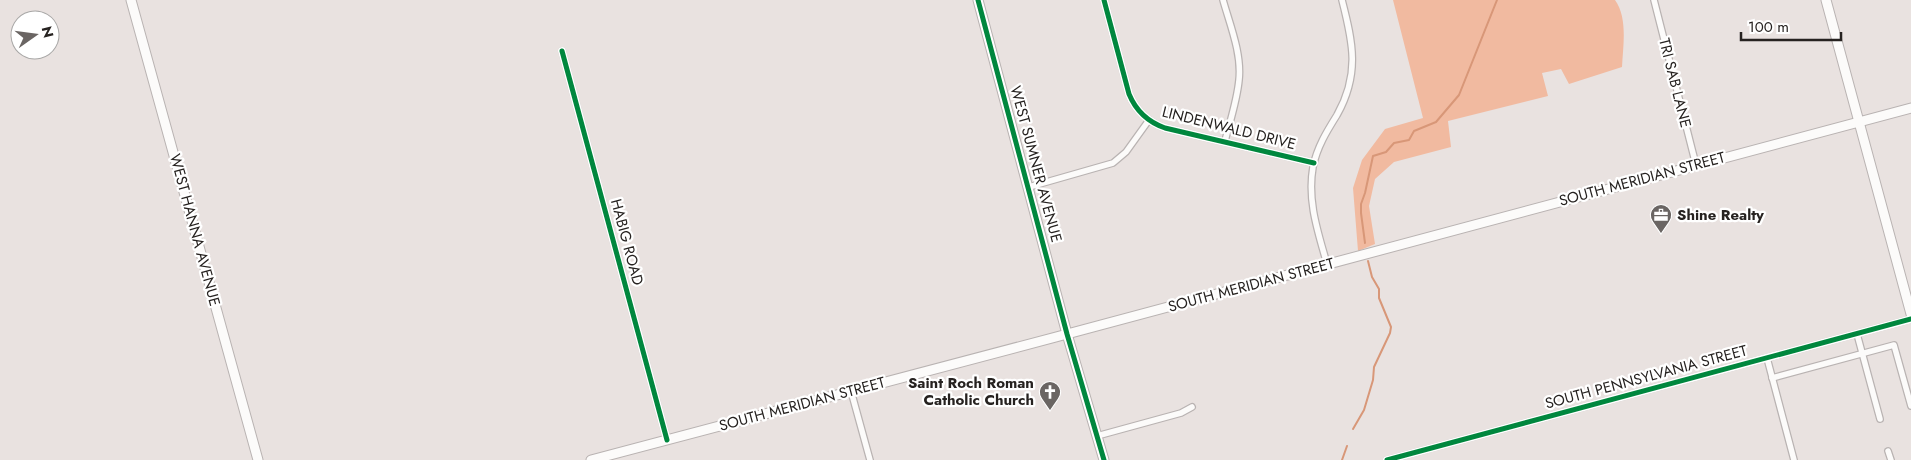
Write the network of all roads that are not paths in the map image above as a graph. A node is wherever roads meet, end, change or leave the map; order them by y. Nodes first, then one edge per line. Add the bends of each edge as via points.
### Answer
1 (131, 0) edge
2 (978, 0) edge
3 (1104, 0) edge
4 (1223, 0) edge
5 (1342, 0) edge
6 (1654, 0) edge
7 (1826, 0) edge
8 (562, 51) dead end
9 (1911, 108) edge
10 (1149, 120) junction
11 (1858, 122) junction
12 (1225, 141) junction
13 (1314, 163) junction
14 (1696, 165) junction
15 (1029, 187) junction
16 (1327, 264) junction
17 (1911, 314) edge
18 (1911, 319) edge
19 (1068, 334) junction
20 (1857, 334) junction
21 (1862, 354) junction
22 (1767, 358) junction
23 (1772, 378) junction
24 (851, 392) junction
25 (1911, 406) edge
26 (1192, 407) dead end
27 (1880, 419) dead end
28 (1097, 436) junction
29 (667, 440) junction
30 (1888, 452) dead end
31 (258, 460) edge
32 (591, 460) edge
33 (870, 460) edge
34 (1104, 460) edge
35 (1387, 460) edge
36 (1794, 460) edge
37 (1891, 460) edge

1 - 31 main road, WEST HANNA AVENUE
2 - 15 main road, WEST SUMNER AVENUE
3 - 10 street, LINDENWALD DRIVE via 1129,94 1135,106
4 - 12 street via 1239,71
5 - 13 street via 1352,40 1352,74 1345,98
6 - 14 street, TRI SAB LANE
7 - 11 main road
8 - 29 street, HABIG ROAD
9 - 11 main road, SOUTH MERIDIAN STREET
10 - 12 street, LINDENWALD DRIVE via 1165,128
10 - 15 street via 1126,152 1113,163
11 - 14 main road, SOUTH MERIDIAN STREET
11 - 17 main road
12 - 13 street, LINDENWALD DRIVE
13 - 16 street via 1312,210
14 - 16 main road, SOUTH MERIDIAN STREET
15 - 19 main road, WEST SUMNER AVENUE
16 - 19 main road, SOUTH MERIDIAN STREET
18 - 20 street, SOUTH PENNSYLVANIA STREET
19 - 24 main road, SOUTH MERIDIAN STREET
19 - 28 main road, WEST SUMNER AVENUE
20 - 21 street
20 - 22 street, SOUTH PENNSYLVANIA STREET
21 - 23 street
21 - 25 street via 1894,345
21 - 27 street
22 - 23 street
22 - 35 street, SOUTH PENNSYLVANIA STREET
23 - 36 street
24 - 29 main road, SOUTH MERIDIAN STREET
24 - 33 street
26 - 28 street via 1181,413
28 - 34 main road, WEST SUMNER AVENUE
29 - 32 main road, SOUTH MERIDIAN STREET
30 - 37 street

